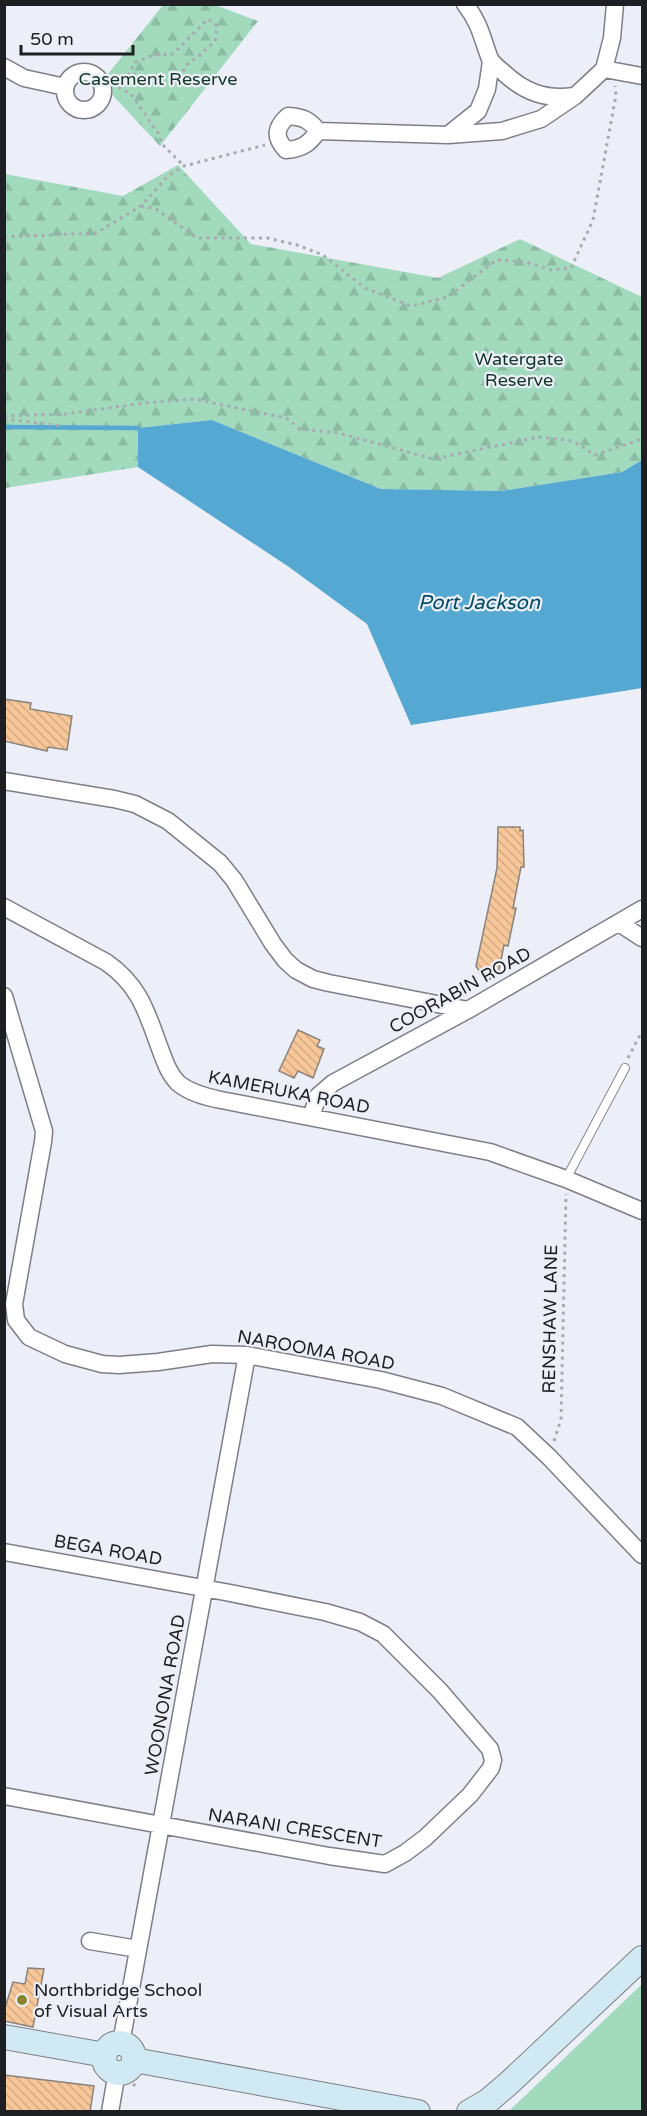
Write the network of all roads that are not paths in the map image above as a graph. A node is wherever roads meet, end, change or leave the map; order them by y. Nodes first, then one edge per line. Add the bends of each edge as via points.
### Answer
1 (465, 4) edge
2 (615, 4) edge
3 (491, 61) junction
4 (4, 68) edge
5 (609, 70) junction
6 (642, 76) edge
7 (65, 87) junction
8 (575, 96) junction
9 (318, 131) junction
10 (448, 135) junction
11 (4, 781) edge
12 (4, 907) edge
13 (642, 909) edge
14 (619, 923) junction
15 (642, 938) edge
16 (4, 996) edge
17 (468, 1010) junction
18 (624, 1068) road end
19 (311, 1117) junction
20 (566, 1179) junction
21 (642, 1211) edge
22 (247, 1355) junction
23 (4, 1552) edge
24 (642, 1555) edge
25 (204, 1588) junction
26 (4, 1796) edge
27 (161, 1825) junction
28 (90, 1941) dead end
29 (138, 1949) junction
30 (642, 1958) edge
31 (4, 2037) edge
32 (125, 2066) junction
33 (111, 2112) edge
34 (418, 2112) edge
35 (469, 2112) edge

1 - 3 street via 483,34
2 - 5 street
3 - 8 street via 514,83 534,94
3 - 10 street via 487,89 478,111
4 - 7 street via 24,78
5 - 6 street
5 - 8 street
7 - 7 street via 66,100 85,111 98,106 109,86 83,72 75,74
8 - 10 street via 541,119 502,131
9 - 9 street via 310,120 288,116 279,124 277,133 286,150 309,143
9 - 10 street
11 - 17 street via 135,804 168,821 220,863 285,960 313,979
12 - 19 street, KAMERUKA ROAD via 119,971 138,993 169,1071 188,1090
13 - 14 street, COORABIN ROAD
14 - 15 street
14 - 17 street, COORABIN ROAD
16 - 22 street, NAROOMA ROAD via 44,1136 14,1304 19,1326 37,1342 102,1364 137,1364 212,1354
17 - 19 street, COORABIN ROAD via 326,1087 318,1096
18 - 20 lane
19 - 20 street, KAMERUKA ROAD via 490,1152
20 - 21 street, KAMERUKA ROAD
22 - 24 street, NAROOMA ROAD via 381,1380 442,1396 517,1427
22 - 25 street, WOONONA ROAD
23 - 25 street, BEGA ROAD
25 - 27 street, WOONONA ROAD
25 - 27 street, NARANI CRESCENT via 325,1612 360,1622 383,1634 440,1691 490,1749 493,1760 470,1795 425,1838 385,1864
26 - 27 street
27 - 29 street, WOONONA ROAD
28 - 29 street
29 - 32 street, WOONONA ROAD
30 - 35 street via 508,2084
31 - 32 street
32 - 33 street, WOONONA ROAD
32 - 34 street

